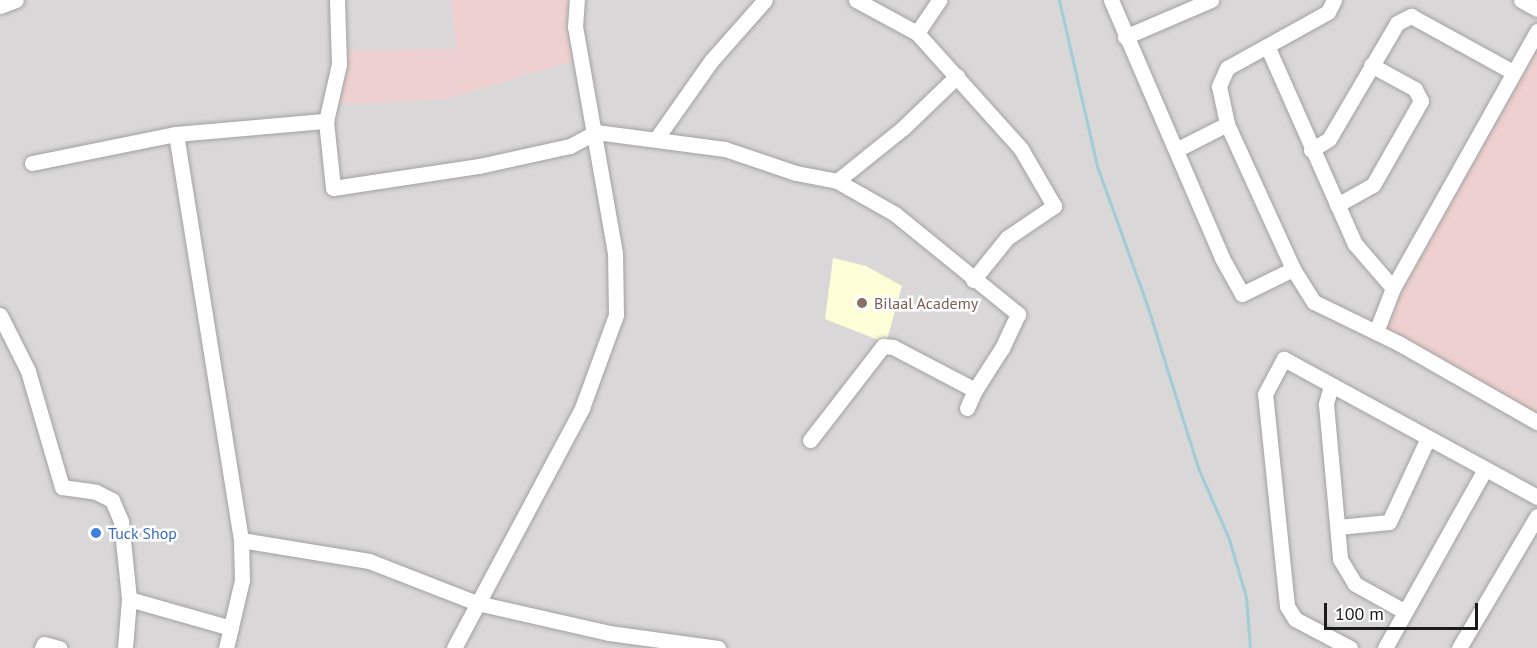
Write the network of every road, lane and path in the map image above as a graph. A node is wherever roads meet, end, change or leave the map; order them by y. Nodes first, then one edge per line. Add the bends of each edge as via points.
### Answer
1 (16, 0) edge
2 (337, 0) edge
3 (577, 0) edge
4 (765, 0) edge
5 (856, 0) edge
6 (939, 0) edge
7 (1111, 0) edge
8 (1211, 0) edge
9 (1335, 0) edge
10 (1521, 0) edge
11 (1178, 5) edge
12 (0, 6) edge
13 (1537, 9) edge
14 (1537, 31) edge
15 (917, 33) junction
16 (1125, 37) junction
17 (1268, 48) junction
18 (1371, 65) junction
19 (1513, 72) junction
20 (957, 76) junction
21 (326, 121) junction
22 (1227, 124) junction
23 (596, 132) junction
24 (176, 134) junction
25 (656, 139) junction
26 (1176, 150) junction
27 (1311, 150) junction
28 (32, 162) dead end
29 (837, 181) junction
30 (1337, 205) junction
31 (1293, 269) junction
32 (973, 280) junction
33 (1393, 288) junction
34 (0, 315) edge
35 (1376, 332) junction
36 (1331, 386) junction
37 (975, 390) junction
38 (967, 408) dead end
39 (1537, 422) edge
40 (1428, 438) junction
41 (810, 440) dead end
42 (1485, 470) junction
43 (1537, 497) edge
44 (1537, 516) edge
45 (1338, 527) junction
46 (241, 540) junction
47 (129, 599) junction
48 (477, 603) junction
49 (1404, 611) junction
50 (231, 628) junction
51 (608, 640) edge
52 (42, 648) edge
53 (59, 648) edge
54 (125, 648) edge
55 (226, 648) edge
56 (454, 648) edge
57 (718, 648) edge
58 (1350, 648) edge
59 (1385, 648) edge
60 (1459, 648) edge

1 - 12 street
2 - 21 street via 339,63
3 - 23 street via 575,27
4 - 25 street via 711,61
5 - 15 street
6 - 15 street
7 - 16 street
8 - 11 street
9 - 17 street via 1328,12
10 - 13 street
11 - 16 street
14 - 19 street
15 - 20 street
16 - 26 street
17 - 22 street via 1227,68 1220,86
17 - 27 street
18 - 19 street via 1397,22 1411,16
18 - 27 street via 1329,139
18 - 30 street via 1415,89 1421,101 1373,185
19 - 33 street
20 - 29 street via 903,128
20 - 32 street via 1021,149 1054,206 1007,238
21 - 23 street via 333,188 480,166 570,146
21 - 24 street
22 - 26 street
22 - 31 street
23 - 25 street
23 - 48 street via 615,253 616,315 582,408
24 - 28 street
24 - 46 street
25 - 29 street via 725,149 796,173
26 - 31 street via 1242,294
27 - 30 street
29 - 32 street via 895,214
30 - 33 street via 1355,244
31 - 35 street via 1314,302
32 - 37 street via 1018,314
33 - 35 street
34 - 47 street via 28,371 62,487 96,492 112,500 121,521
35 - 39 street
36 - 40 street
36 - 45 street via 1326,404
36 - 58 street via 1284,359 1265,394 1287,606 1295,619
37 - 38 street
37 - 41 street via 893,347 882,346
40 - 42 street
40 - 45 street via 1389,522 1382,526
42 - 43 street
42 - 49 street
44 - 60 street
45 - 49 street via 1340,560 1355,584
46 - 48 street via 369,561
46 - 50 street via 242,580
47 - 50 street
47 - 54 street
48 - 51 street
48 - 56 street
49 - 59 street
50 - 55 street
51 - 57 street
52 - 53 street via 44,644

